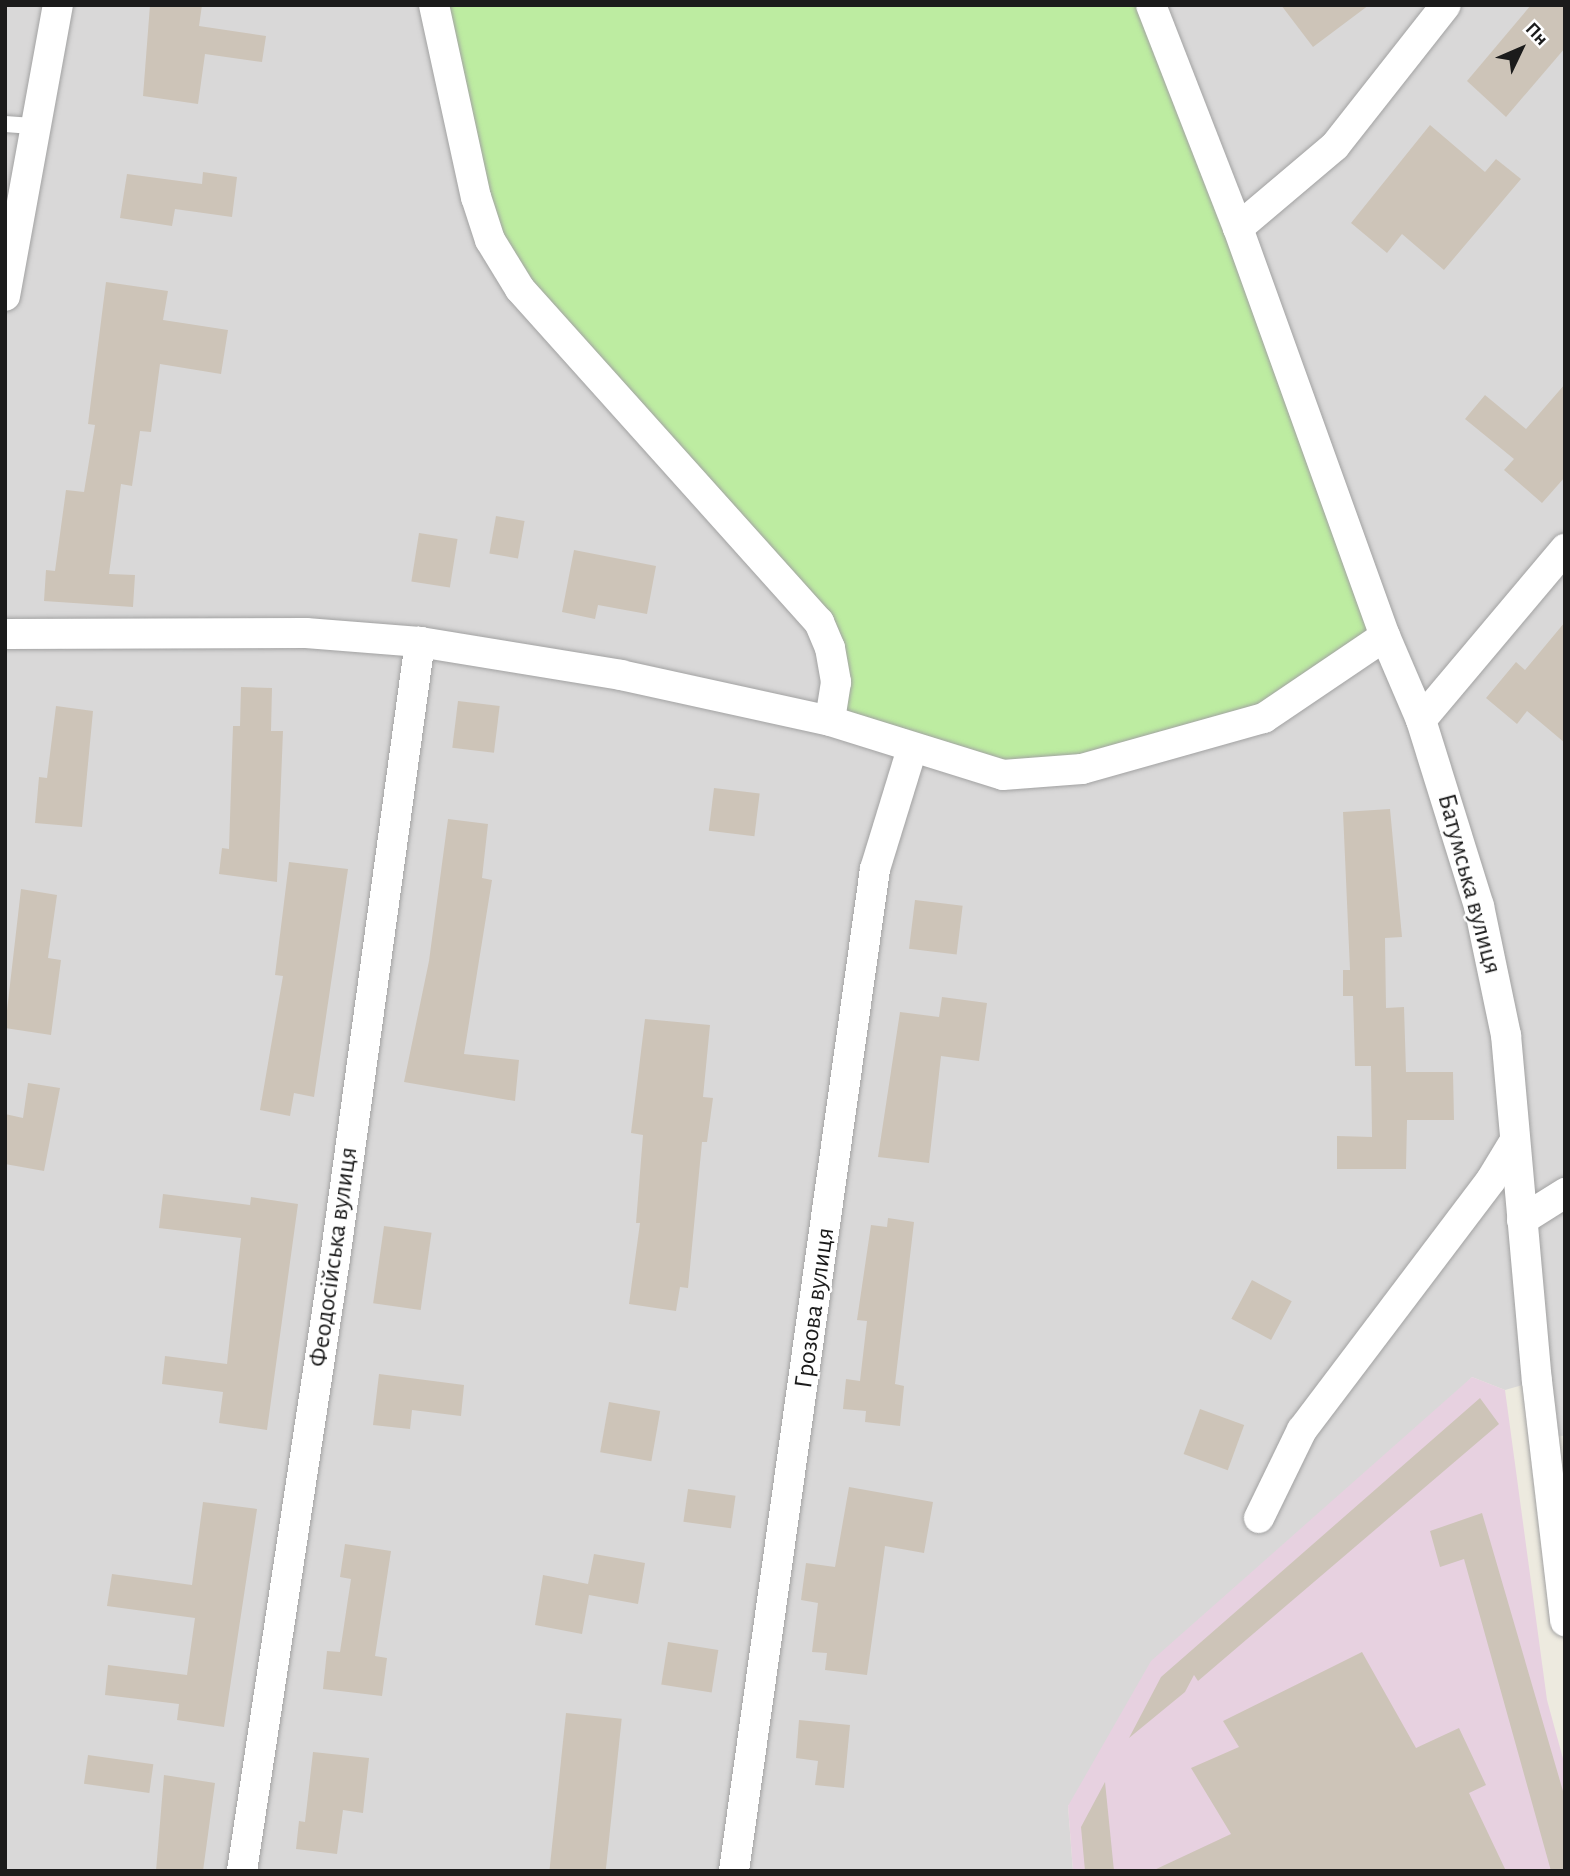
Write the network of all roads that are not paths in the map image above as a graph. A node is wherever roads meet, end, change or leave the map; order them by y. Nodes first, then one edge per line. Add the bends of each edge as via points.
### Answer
1 (58, 5) edge
2 (434, 5) edge
3 (1151, 5) edge
4 (1446, 5) edge
5 (5, 124) edge
6 (36, 126) junction
7 (1238, 228) junction
8 (5, 296) edge
9 (1565, 550) edge
10 (5, 634) edge
11 (1385, 636) junction
12 (420, 642) junction
13 (1421, 720) junction
14 (830, 721) junction
15 (912, 749) junction
16 (1514, 1142) junction
17 (1565, 1193) edge
18 (1522, 1220) junction
19 (1554, 1436) edge
20 (1259, 1518) dead end
21 (1565, 1621) edge
22 (242, 1871) edge
23 (734, 1871) edge

1 - 6 street
2 - 14 street via 476,197 490,240 520,289 819,622 836,682
3 - 7 street, Батумська вулиця
4 - 7 street via 1335,146
5 - 6 lane
6 - 8 street
7 - 11 street, Батумська вулиця
9 - 13 street
10 - 12 street via 306,633
11 - 13 street, Батумська вулиця
11 - 15 street via 1265,718 1082,769 1003,775
12 - 14 street via 621,675
12 - 22 street, Феодосійська вулиця via 333,1272
13 - 16 street, Батумська вулиця via 1479,906 1506,1035
14 - 15 street
15 - 23 street, Грозова вулиця via 875,869
16 - 18 street, Батумська вулиця
16 - 20 street via 1491,1180 1302,1430
17 - 18 street
18 - 19 street, Батумська вулиця
19 - 21 street, Батумська вулиця

